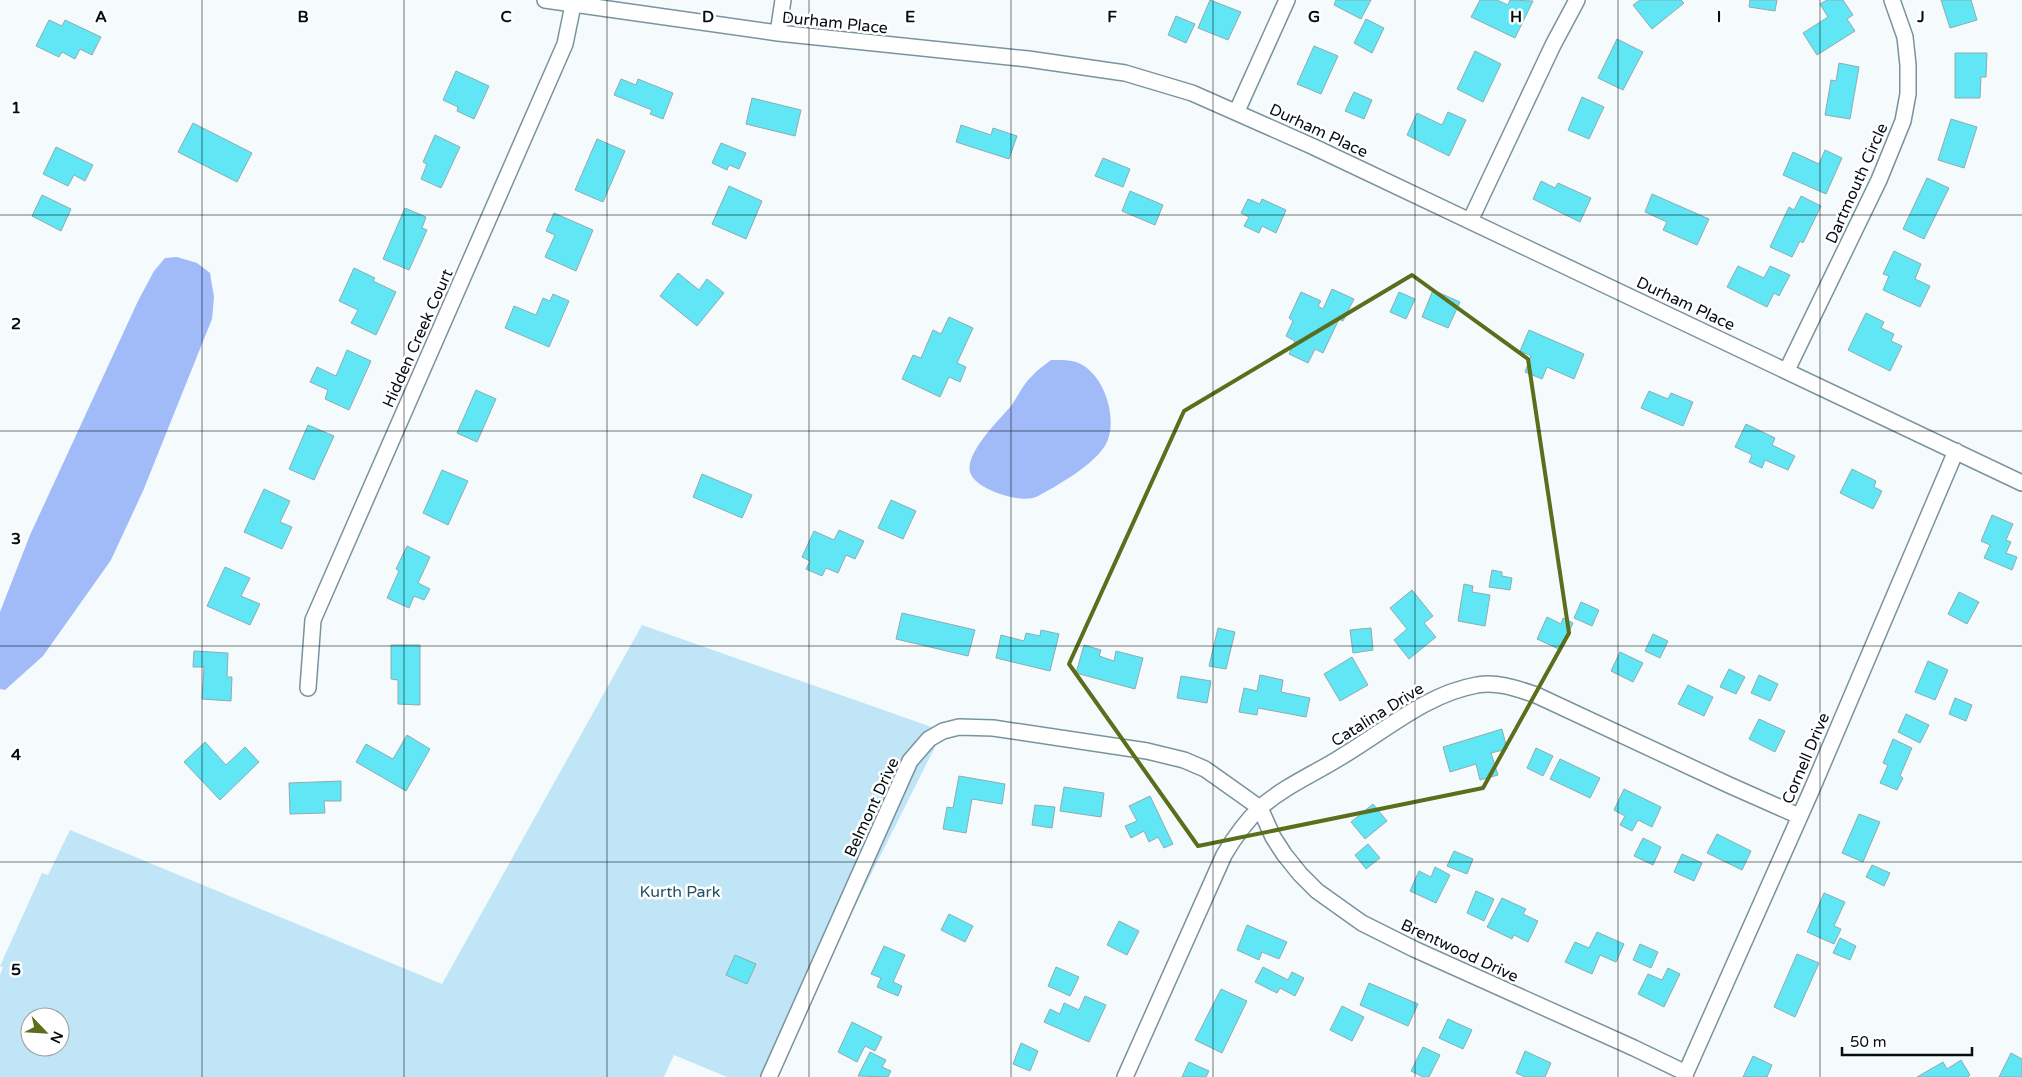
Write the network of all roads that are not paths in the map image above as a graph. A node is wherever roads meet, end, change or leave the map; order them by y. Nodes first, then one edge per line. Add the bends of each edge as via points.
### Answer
1 (545, 0) edge
2 (783, 0) edge
3 (1287, 0) edge
4 (1577, 0) edge
5 (1892, 0) edge
6 (573, 5) junction
7 (778, 33) junction
8 (1237, 111) junction
9 (1470, 221) junction
10 (1787, 370) junction
11 (1956, 452) junction
12 (2022, 483) edge
13 (308, 688) dead end
14 (1260, 808) junction
15 (1799, 816) junction
16 (1685, 1075) edge
17 (769, 1077) edge
18 (1125, 1077) edge

1 - 6 street, Durham Place
2 - 7 street
3 - 8 street
4 - 9 street
5 - 10 street, Dartmouth Circle via 1905,37 1908,65 1908,94 1903,121 1879,180
6 - 7 street, Durham Place
6 - 13 street, Hidden Creek Court via 565,44 313,620
7 - 8 street, Durham Place via 1098,68 1159,82
8 - 9 street, Durham Place
9 - 10 street, Durham Place
10 - 11 street, Durham Place
11 - 12 street, Durham Place
11 - 15 street, Cornell Drive
14 - 15 street, Catalina Drive via 1287,788 1433,699 1452,690 1480,684 1511,687 1536,695
14 - 16 street, Brentwood Drive via 1273,837 1300,874 1317,891 1362,923 1634,1048
14 - 17 street, Belmont Drive via 1205,769 1147,751 993,728 959,726 943,731 929,739 910,761
14 - 18 street, Catalina Drive via 1224,855
15 - 16 street, Cornell Drive

